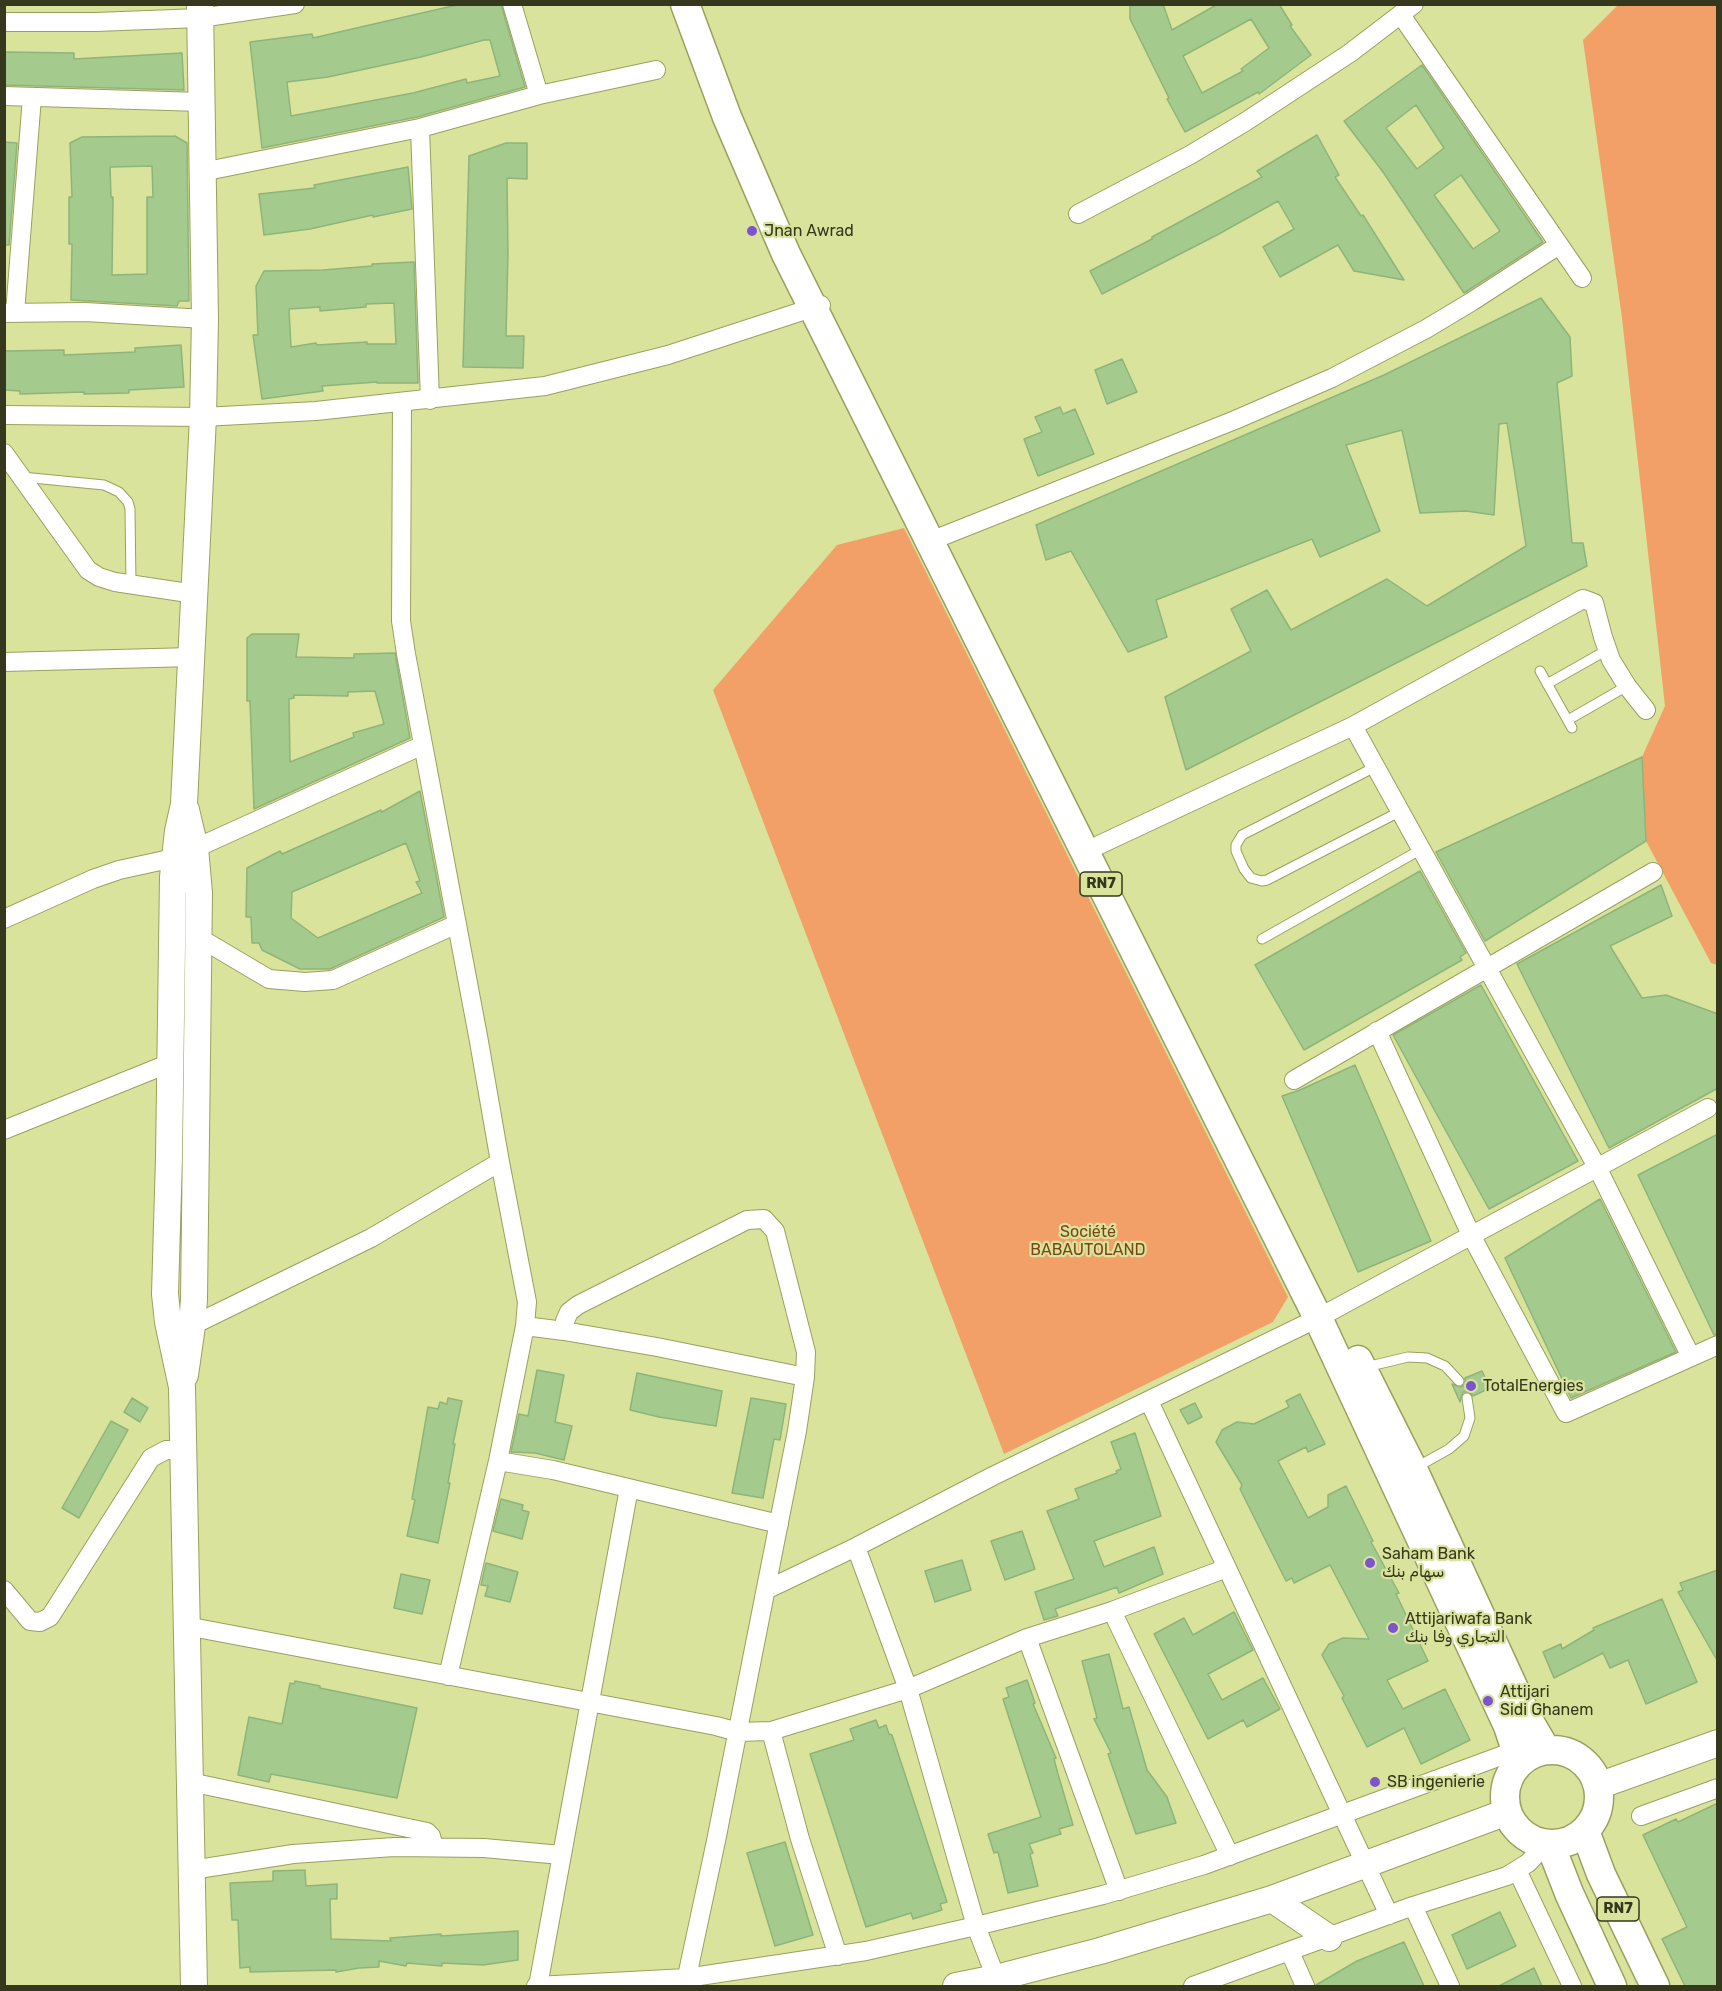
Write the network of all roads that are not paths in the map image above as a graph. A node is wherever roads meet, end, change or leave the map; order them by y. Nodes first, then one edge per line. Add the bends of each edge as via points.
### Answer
1 (295, 4) edge
2 (512, 4) edge
3 (685, 4) edge
4 (701, 4) edge
5 (1408, 10) edge
6 (200, 11) edge
7 (4, 22) edge
8 (656, 70) dead end
9 (539, 94) junction
10 (4, 96) edge
11 (32, 97) junction
12 (201, 102) junction
13 (420, 128) junction
14 (202, 171) junction
15 (1078, 214) dead end
16 (1559, 245) junction
17 (1582, 278) dead end
18 (819, 305) junction
19 (10, 313) edge
20 (205, 319) junction
21 (430, 400) junction
22 (402, 403) junction
23 (4, 415) edge
24 (203, 417) junction
25 (4, 453) edge
26 (12, 477) edge
27 (943, 536) junction
28 (131, 585) junction
29 (195, 594) junction
30 (1607, 650) junction
31 (192, 657) junction
32 (4, 662) edge
33 (1540, 671) dead end
34 (1547, 684) junction
35 (1627, 686) junction
36 (1646, 710) dead end
37 (1353, 726) junction
38 (423, 745) junction
39 (1375, 767) junction
40 (1398, 812) junction
41 (1099, 845) junction
42 (1420, 850) junction
43 (185, 853) junction
44 (1653, 872) dead end
45 (4, 919) edge
46 (457, 924) junction
47 (198, 937) junction
48 (1262, 939) dead end
49 (1486, 969) junction
50 (1377, 1031) junction
51 (170, 1063) junction
52 (1294, 1080) dead end
53 (1708, 1108) dead end
54 (4, 1130) edge
55 (500, 1162) junction
56 (1597, 1167) junction
57 (1471, 1235) junction
58 (1325, 1313) junction
59 (525, 1326) junction
60 (182, 1331) junction
61 (564, 1331) junction
62 (1718, 1345) edge
63 (1691, 1357) junction
64 (1362, 1368) junction
65 (805, 1377) junction
66 (1459, 1381) dead end
67 (1467, 1398) dead end
68 (1149, 1401) junction
69 (183, 1450) junction
70 (498, 1461) junction
71 (1413, 1469) junction
72 (629, 1488) junction
73 (779, 1524) junction
74 (856, 1547) junction
75 (1227, 1568) junction
76 (4, 1590) edge
77 (766, 1590) junction
78 (1112, 1611) junction
79 (186, 1626) junction
80 (1027, 1638) junction
81 (448, 1676) junction
82 (908, 1689) junction
83 (589, 1702) junction
84 (771, 1731) junction
85 (738, 1732) junction
86 (1717, 1742) edge
87 (1546, 1750) junction
88 (1519, 1756) junction
89 (190, 1782) junction
90 (1598, 1786) junction
91 (1718, 1788) edge
92 (1507, 1812) junction
93 (1341, 1813) junction
94 (1641, 1816) dead end
95 (1585, 1831) junction
96 (1548, 1844) junction
97 (434, 1847) junction
98 (561, 1855) junction
99 (1230, 1856) junction
100 (1366, 1866) junction
101 (192, 1870) junction
102 (1517, 1870) junction
103 (1119, 1891) junction
104 (1272, 1899) junction
105 (1413, 1906) junction
106 (1389, 1915) junction
107 (976, 1926) junction
108 (1329, 1938) junction
109 (1290, 1952) junction
110 (838, 1956) junction
111 (686, 1982) edge
112 (997, 1982) edge
113 (194, 1986) edge
114 (537, 1986) edge
115 (956, 1986) edge
116 (1193, 1986) edge
117 (1305, 1986) edge
118 (1450, 1986) edge
119 (1572, 1986) edge
120 (1612, 1986) edge
121 (1655, 1986) edge

1 - 6 street
2 - 9 street
3 - 18 main road, RN7 via 756,186
4 - 18 main road, RN7
5 - 15 street via 1245,123
5 - 16 street
6 - 7 street via 96,22
6 - 12 street
8 - 9 street
9 - 13 street
10 - 11 street
11 - 12 street
11 - 19 street
12 - 14 street
13 - 14 street
13 - 21 street
14 - 20 street
16 - 17 street
16 - 27 street via 1435,324 1332,378
18 - 21 street via 668,355 545,386
18 - 27 main road, RN7
18 - 58 main road, RN7
19 - 20 street via 85,312
20 - 24 street
21 - 22 street
22 - 24 street
22 - 38 street via 401,621
23 - 24 street
24 - 29 street
25 - 26 street
26 - 28 street via 88,570
26 - 28 lane via 104,485 119,492 130,509
27 - 41 main road, RN7
28 - 29 street
29 - 31 street
30 - 34 lane
30 - 35 street
30 - 37 street via 1594,603 1583,599
31 - 32 street
31 - 43 street
33 - 34 lane
34 - 35 lane via 1570,724
35 - 36 street
37 - 39 street
37 - 41 street
38 - 43 street
38 - 46 street
39 - 40 street
39 - 40 lane via 1242,836 1236,851 1247,874 1256,880 1267,880
40 - 42 street
41 - 58 main road, RN7
42 - 48 lane
42 - 49 street
43 - 45 street via 93,879
43 - 47 street via 199,893
43 - 51 street
44 - 49 street
46 - 47 street via 333,980 305,982 269,979
46 - 55 street
47 - 60 street
49 - 50 street
49 - 56 street
50 - 52 street
50 - 57 street
51 - 54 street
51 - 60 street via 165,1294
53 - 56 street
55 - 59 street via 527,1302
55 - 60 street via 371,1238
56 - 57 street
56 - 63 street
57 - 58 street
57 - 63 street via 1566,1413
58 - 64 main road, RN7
58 - 68 street
58 - 88 main road, RN7
59 - 61 street
59 - 70 street
60 - 69 street
61 - 65 street
61 - 65 street via 569,1312 578,1305 747,1220 764,1219 775,1231 779,1245 806,1352
62 - 63 street
64 - 66 lane via 1418,1356 1437,1361
64 - 71 main road, RN7
65 - 73 street
67 - 71 lane via 1470,1418 1464,1436
68 - 74 street
68 - 75 street
69 - 76 street via 166,1450 151,1458 50,1617 30,1621
69 - 79 street
70 - 72 street
70 - 81 street
71 - 87 main road, RN7 via 1528,1719
72 - 73 street
72 - 83 street
73 - 77 street
74 - 77 street
74 - 82 street
75 - 78 street
75 - 93 street
77 - 85 street
78 - 80 street
78 - 99 street
79 - 81 street
79 - 89 street
80 - 82 street
80 - 103 street
81 - 83 street
82 - 84 street
82 - 107 street
83 - 85 street
83 - 98 street
84 - 85 street
84 - 110 street via 800,1839
85 - 111 street
86 - 90 street
87 - 88 main road
87 - 90 main road via 1558,1750 1579,1759
88 - 92 main road via 1506,1784
88 - 93 street
89 - 97 street via 427,1832
89 - 101 street
90 - 95 main road via 1598,1805
91 - 94 street
92 - 96 main road via 1518,1830 1536,1842
92 - 100 street
93 - 99 street
93 - 100 street
95 - 96 main road via 1569,1841
95 - 121 main road, RN7 via 1601,1874
96 - 102 street
96 - 120 main road, RN7
97 - 98 street
97 - 101 street via 292,1854
98 - 114 street
99 - 103 street
100 - 104 street
100 - 106 street
101 - 113 street
102 - 105 street
102 - 119 street
103 - 107 street
104 - 108 street
104 - 112 street
105 - 106 street
105 - 118 street
106 - 108 street
107 - 110 street
107 - 112 street
108 - 109 street
109 - 116 street
109 - 117 street
110 - 111 street
111 - 114 street
112 - 115 street

